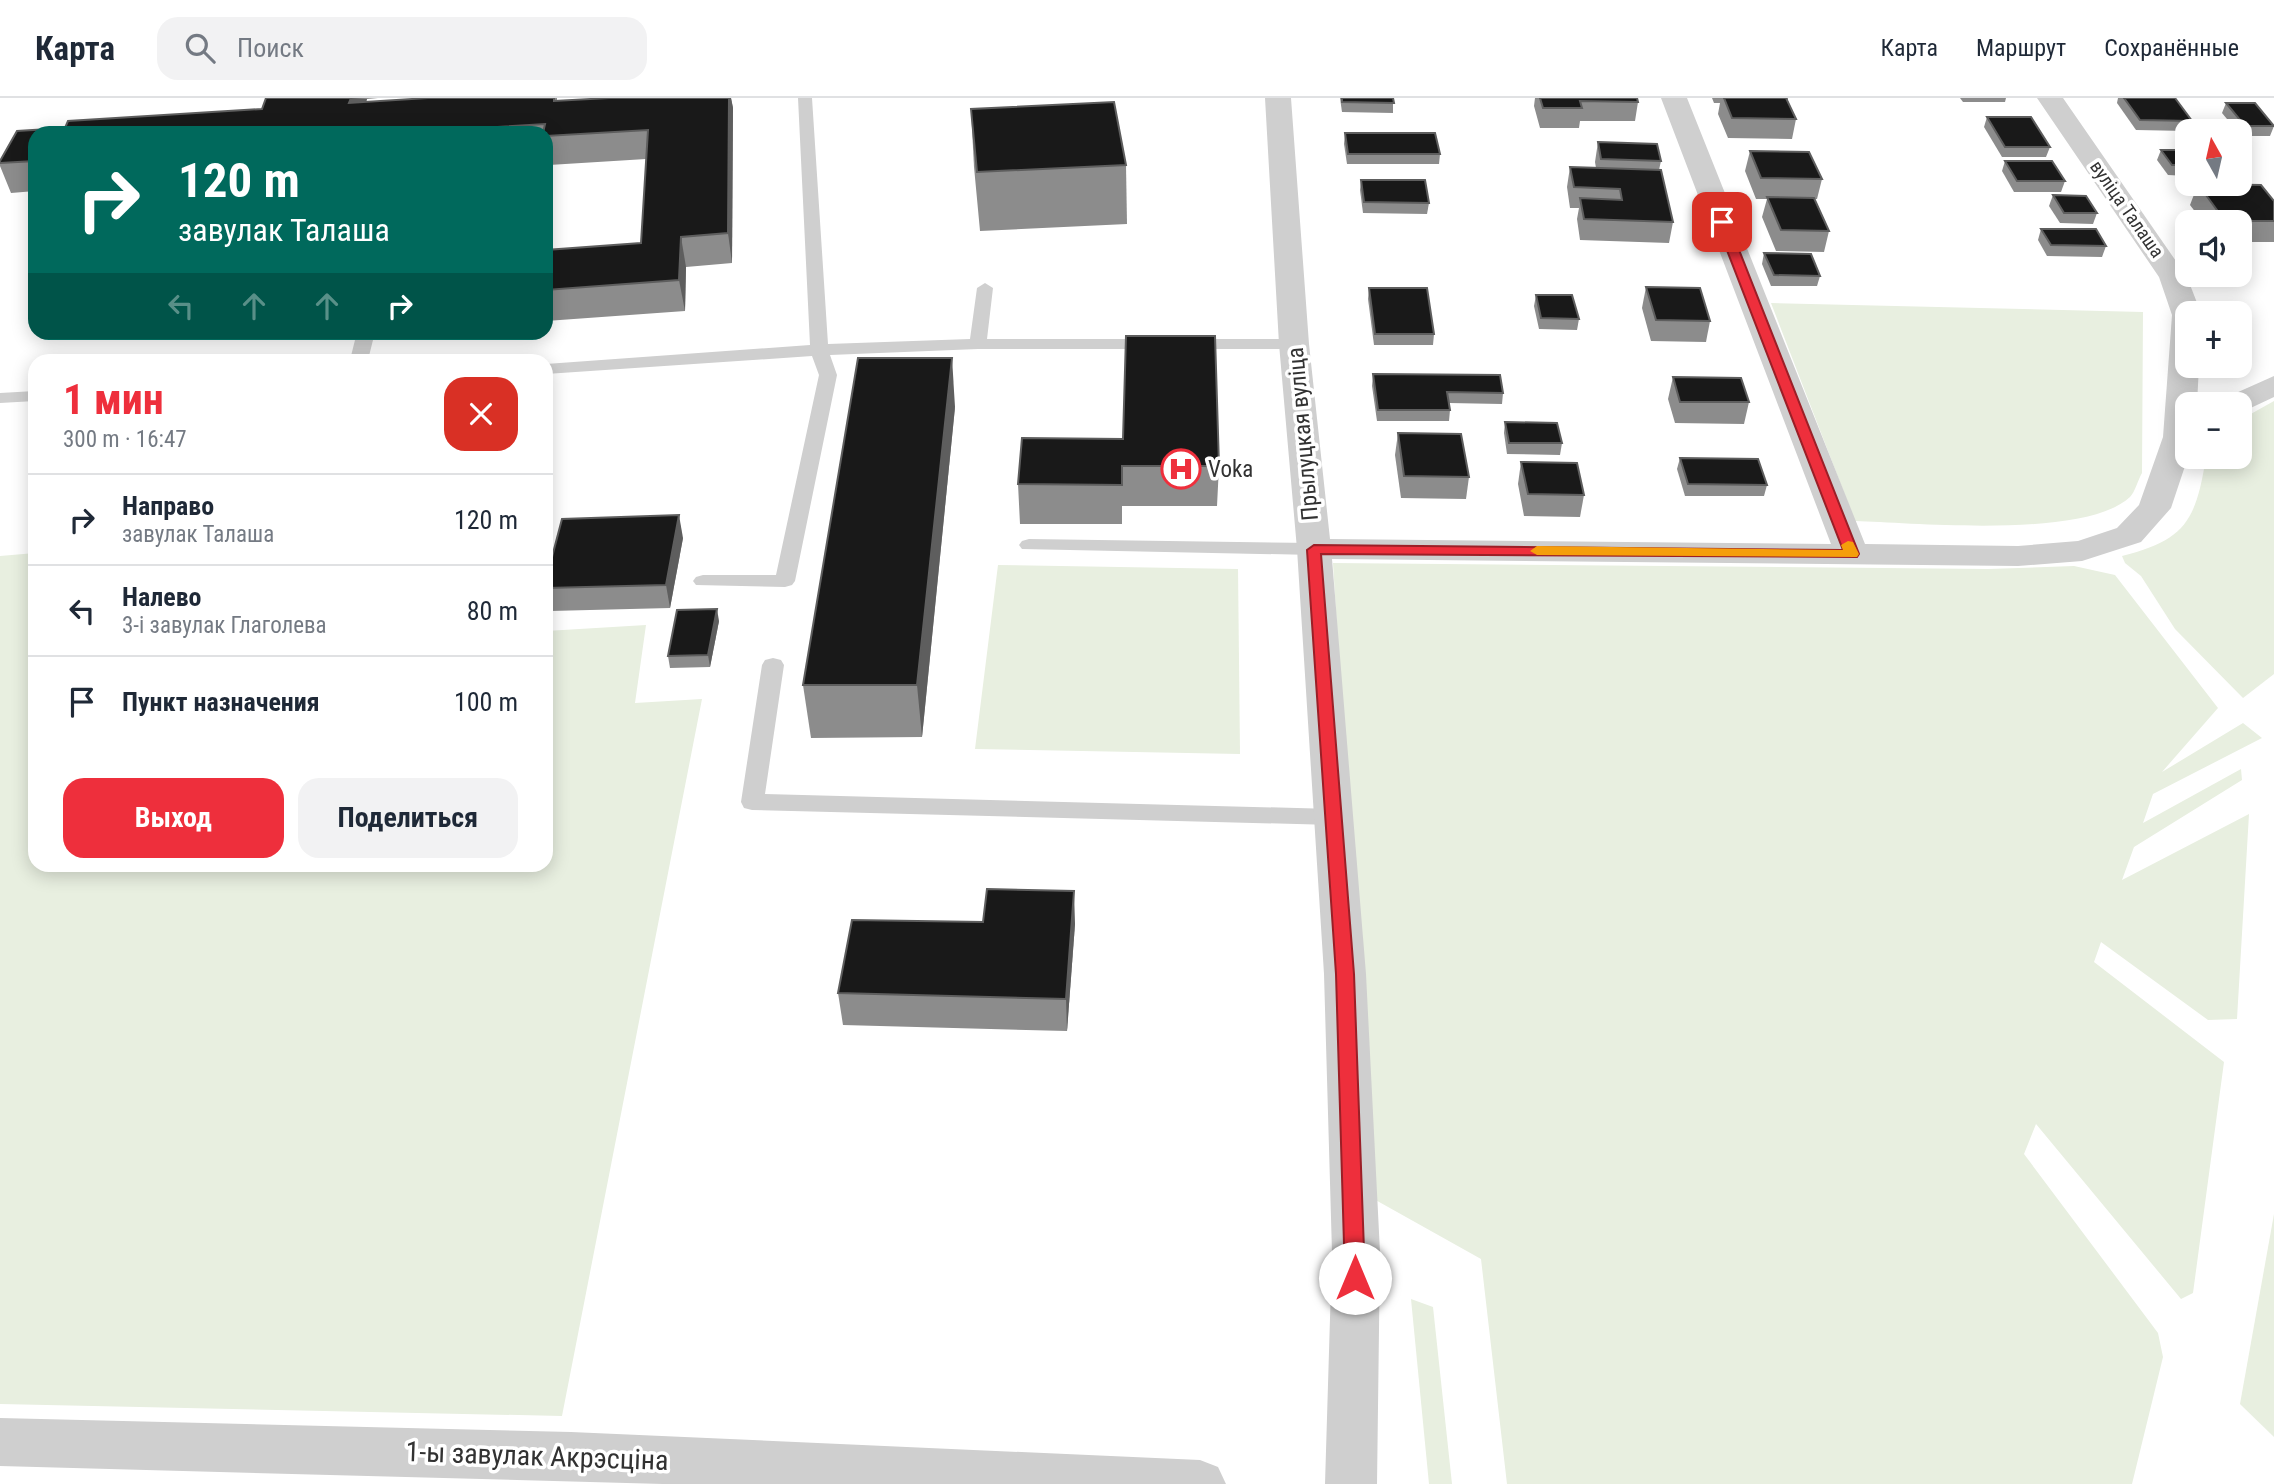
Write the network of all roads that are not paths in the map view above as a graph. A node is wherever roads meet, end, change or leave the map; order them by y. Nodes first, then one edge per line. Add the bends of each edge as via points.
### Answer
1 (805, 98) edge
2 (1278, 98) edge
3 (1674, 98) edge
4 (2050, 98) edge
5 (985, 288) dead end
6 (978, 344) junction
7 (1294, 344) junction
8 (819, 350) junction
9 (553, 369) edge
10 (2274, 384) edge
11 (2184, 392) edge
12 (2252, 396) edge
13 (28, 397) edge
14 (0, 398) edge
15 (2175, 455) edge
16 (1029, 545) dead end
17 (1314, 550) junction
18 (1852, 554) junction
19 (703, 581) dead end
20 (773, 665) dead end
21 (1333, 817) junction
22 (0, 1442) edge
23 (568, 1470) edge
24 (1200, 1484) edge
25 (1351, 1484) edge

1 - 8 lane
2 - 7 street, Прылуцкая вуліца
3 - 18 street
4 - 11 street, вуліца Талаша via 2173,277 2187,315
5 - 6 lane
6 - 7 lane
6 - 8 lane
7 - 17 street, Прылуцкая вуліца
8 - 9 lane
8 - 19 lane via 828,375 785,581
10 - 12 street
13 - 14 lane
15 - 18 street, вуліца Талаша via 2154,508 2129,536 2082,551 2018,556
16 - 17 lane
17 - 18 street, вуліца Талаша
17 - 21 street, Прылуцкая вуліца
20 - 21 lane via 752,802
21 - 25 street, Прылуцкая вуліца via 1345,974 1356,1252
22 - 23 street, 1-ы завулак Акрэсціна
23 - 24 street, 1-ы завулак Акрэсціна

